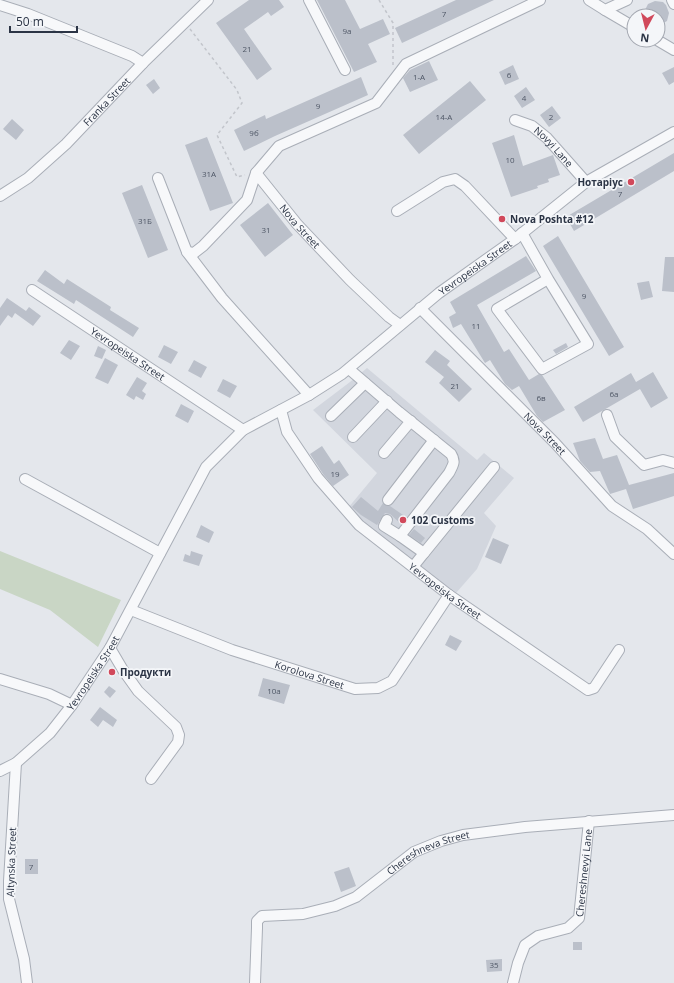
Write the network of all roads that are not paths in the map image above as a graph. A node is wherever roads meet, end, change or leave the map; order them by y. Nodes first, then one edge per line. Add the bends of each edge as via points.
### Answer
1 (208, 0) edge
2 (309, 0) edge
3 (540, 0) edge
4 (589, 0) edge
5 (627, 0) edge
6 (672, 0) edge
7 (5, 4) edge
8 (674, 4) edge
9 (605, 10) junction
10 (626, 22) edge
11 (143, 62) junction
12 (345, 70) dead end
13 (515, 120) dead end
14 (674, 132) edge
15 (256, 173) junction
16 (158, 178) dead end
17 (586, 182) junction
18 (0, 196) edge
19 (397, 211) dead end
20 (518, 236) junction
21 (187, 252) junction
22 (548, 279) junction
23 (32, 290) dead end
24 (420, 308) junction
25 (400, 326) junction
26 (349, 369) junction
27 (365, 383) junction
28 (309, 395) junction
29 (387, 401) junction
30 (281, 410) junction
31 (607, 415) dead end
32 (331, 416) dead end
33 (411, 421) junction
34 (243, 430) junction
35 (354, 437) dead end
36 (434, 440) junction
37 (384, 452) dead end
38 (674, 463) edge
39 (494, 467) dead end
40 (25, 479) dead end
41 (388, 500) dead end
42 (388, 520) dead end
43 (400, 536) junction
44 (160, 553) junction
45 (424, 553) junction
46 (674, 554) edge
47 (416, 563) dead end
48 (449, 595) junction
49 (131, 610) junction
50 (110, 648) junction
51 (619, 650) dead end
52 (0, 679) edge
53 (72, 705) junction
54 (16, 763) junction
55 (0, 771) edge
56 (151, 779) dead end
57 (674, 815) edge
58 (588, 822) junction
59 (27, 983) edge
60 (255, 983) edge
61 (513, 983) edge

1 - 11 street, Franka Street
2 - 12 street
3 - 15 street via 406,64 376,103 279,146
4 - 9 street
5 - 9 street
6 - 8 street
7 - 11 street
9 - 10 street
11 - 18 street, Franka Street via 66,144 28,178
13 - 17 street, Novyi Lane via 532,126 547,138
14 - 17 street, Yevropeiska Street
15 - 21 street via 248,200 203,246 194,253
15 - 25 street, Nova Street via 308,236 350,280
16 - 21 street
17 - 20 street, Yevropeiska Street
19 - 20 street via 443,182 455,179
20 - 22 street
20 - 24 street, Yevropeiska Street
21 - 28 street via 222,298
22 - 22 street via 497,309 542,369 588,344
23 - 34 street, Yevropeiska Street
24 - 25 street, Yevropeiska Street
24 - 46 street, Nova Street via 555,443 612,506 647,529
25 - 26 street, Yevropeiska Street
26 - 27 street
26 - 28 street, Yevropeiska Street
27 - 29 street
27 - 32 street
28 - 30 street, Yevropeiska Street
29 - 33 street
29 - 35 street
30 - 34 street, Yevropeiska Street
30 - 48 street, Yevropeiska Street via 288,432 318,478 359,525
31 - 38 street via 615,437 644,466 663,460
33 - 36 street
33 - 37 street
34 - 44 street, Yevropeiska Street via 206,467
36 - 41 street
36 - 43 street via 451,454 454,465
39 - 45 street
40 - 44 street
42 - 43 street via 384,526
43 - 45 street
44 - 49 street, Yevropeiska Street
45 - 47 street
48 - 49 street, Korolova Street via 392,681 378,688 355,689 232,650
48 - 51 street, Yevropeiska Street via 588,690 594,688
49 - 50 street, Yevropeiska Street
50 - 53 street, Yevropeiska Street
50 - 56 street via 138,691 176,727 179,735 178,742
52 - 53 street via 49,694
53 - 54 street, Yevropeiska Street via 50,733
54 - 55 street, Yevropeiska Street
54 - 59 street, Altynska Street via 9,899 24,959
57 - 58 street, Chereshneva Street
58 - 60 street, Chereshneva Street via 463,835 441,841 414,852 356,897 335,906 304,914 262,916 257,921 256,928
58 - 61 street, Chereshnevyi Lane via 579,918 568,928 538,936 525,945

